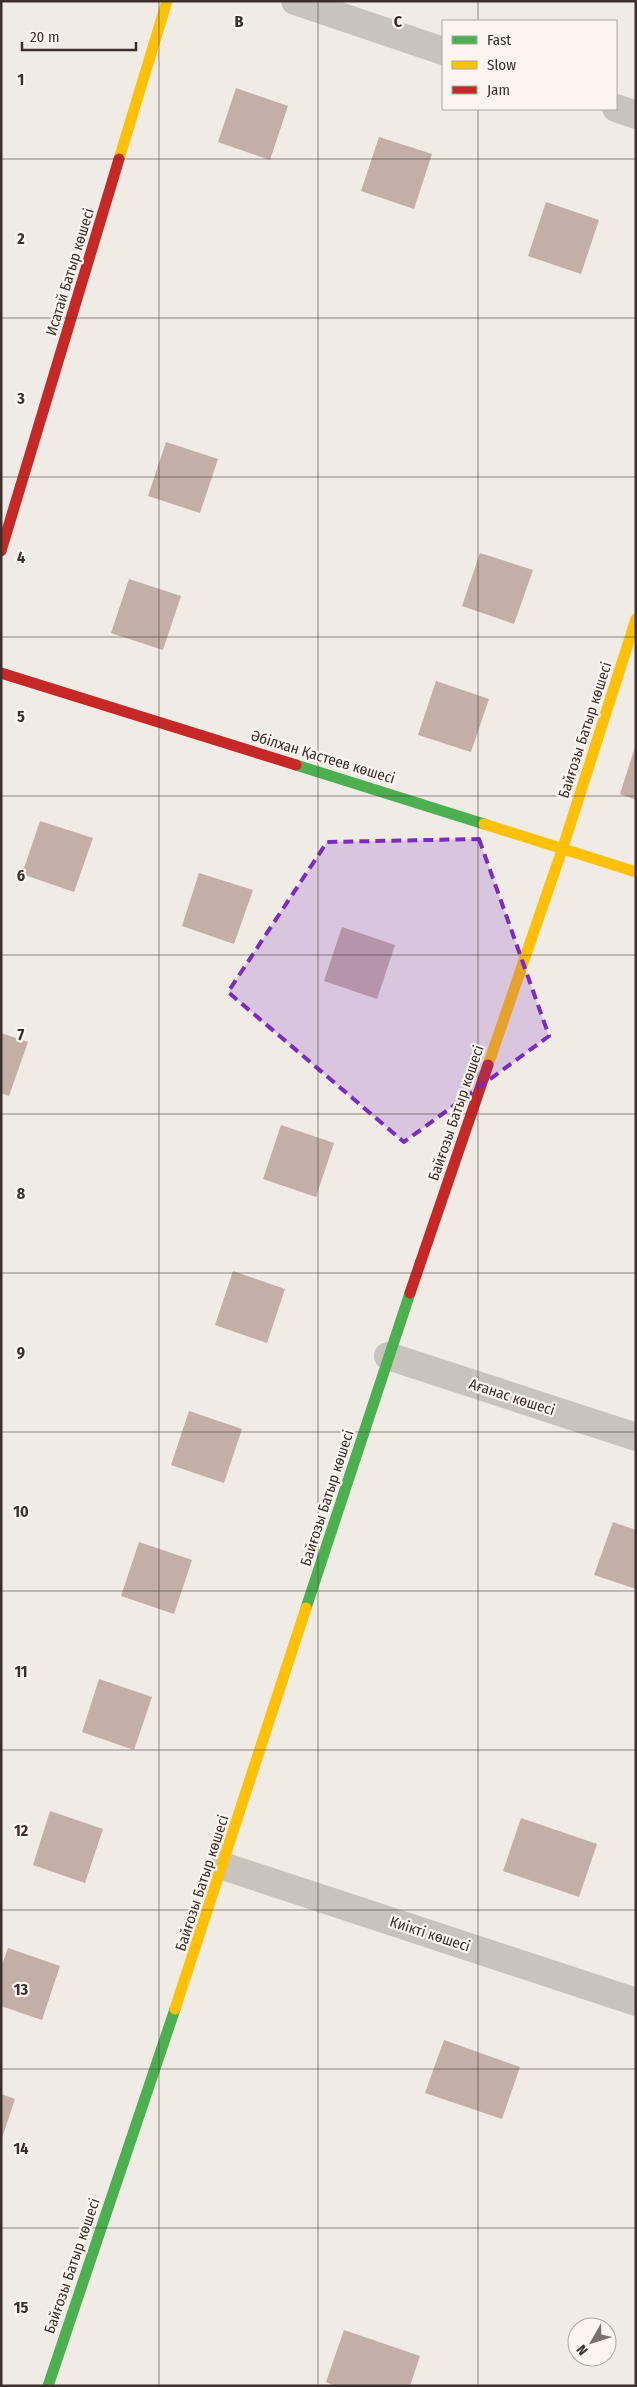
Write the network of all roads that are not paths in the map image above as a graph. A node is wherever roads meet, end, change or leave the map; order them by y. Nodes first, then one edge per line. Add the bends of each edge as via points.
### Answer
1 (167, 1) edge
2 (295, 1) edge
3 (442, 51) edge
4 (617, 108) edge
5 (636, 115) edge
6 (1, 551) edge
7 (636, 619) edge
8 (1, 673) edge
9 (563, 847) junction
10 (636, 872) edge
11 (388, 1356) junction
12 (636, 1437) edge
13 (223, 1866) junction
14 (636, 2002) edge
15 (48, 2386) edge

1 - 6 street, Исатай Батыр көшесі
2 - 3 street
4 - 5 street
7 - 9 street, Байғозы Батыр көшесі
8 - 9 street, Әбілхан Қастеев көшесі
9 - 10 street, Әбілхан Қастеев көшесі
9 - 11 street, Байғозы Батыр көшесі
11 - 12 street, Ағанас көшесі
11 - 13 street, Байғозы Батыр көшесі
13 - 14 street, Киікті көшесі
13 - 15 street, Байғозы Батыр көшесі

